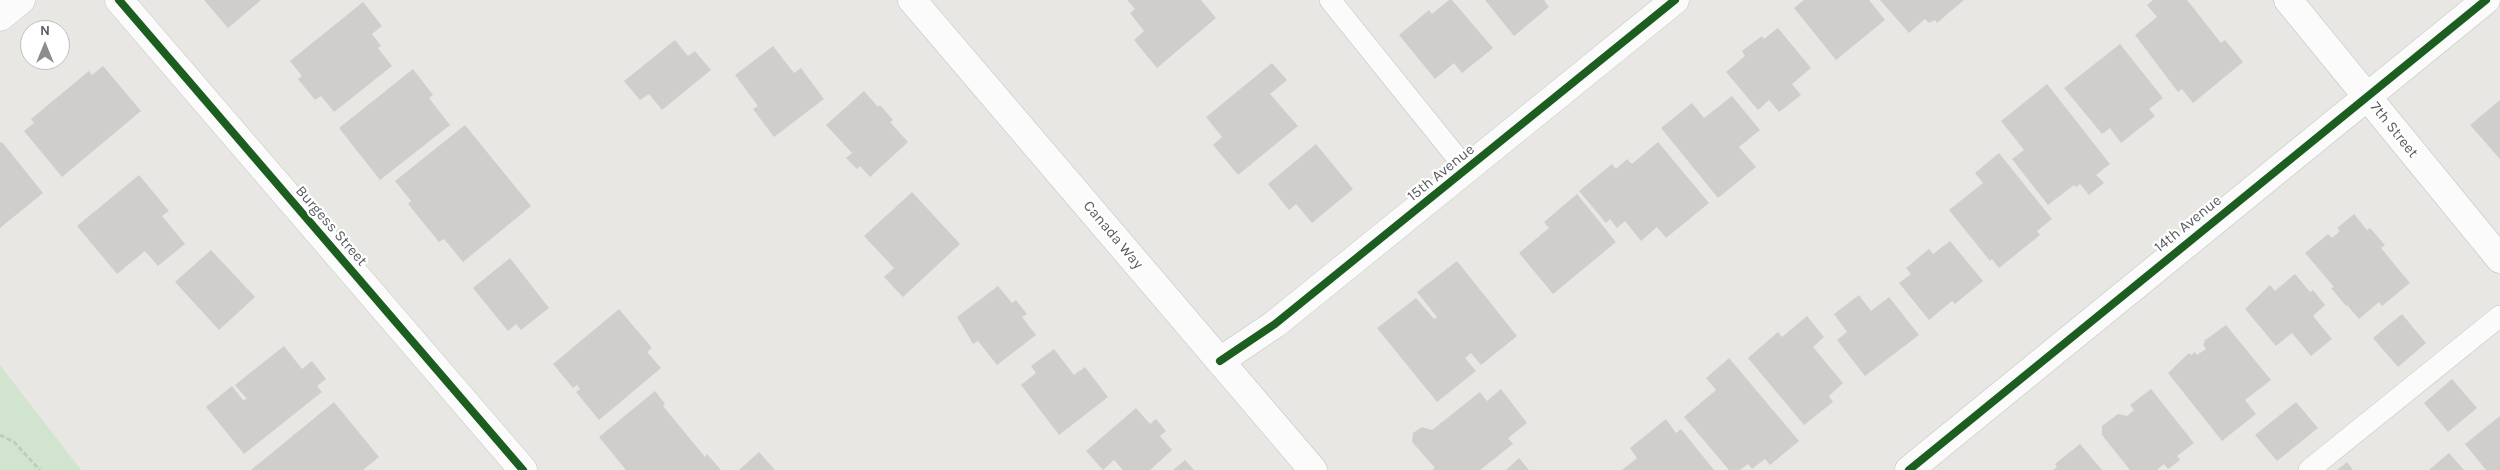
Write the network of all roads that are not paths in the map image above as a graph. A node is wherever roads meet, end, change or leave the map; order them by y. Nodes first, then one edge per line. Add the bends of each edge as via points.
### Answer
1 (21, 0) edge
2 (119, 0) edge
3 (912, 0) edge
4 (1330, 0) edge
5 (1675, 0) edge
6 (2288, 0) edge
7 (2486, 0) edge
8 (0, 17) edge
9 (2367, 95) junction
10 (1467, 170) junction
11 (2500, 259) edge
12 (2500, 316) edge
13 (1220, 361) junction
14 (523, 470) edge
15 (1313, 470) edge
16 (1909, 470) edge
17 (2309, 470) edge

1 - 8 street
2 - 14 street, Burgess Street
3 - 13 street, Canada Way
4 - 10 lane
5 - 10 street, 15th Avenue
6 - 9 street, 7th Street
7 - 9 street, 14th Avenue
9 - 11 street, 7th Street
9 - 16 street, 14th Avenue
10 - 13 street, 15th Avenue via 1275,324
12 - 17 lane
13 - 15 street, Canada Way

